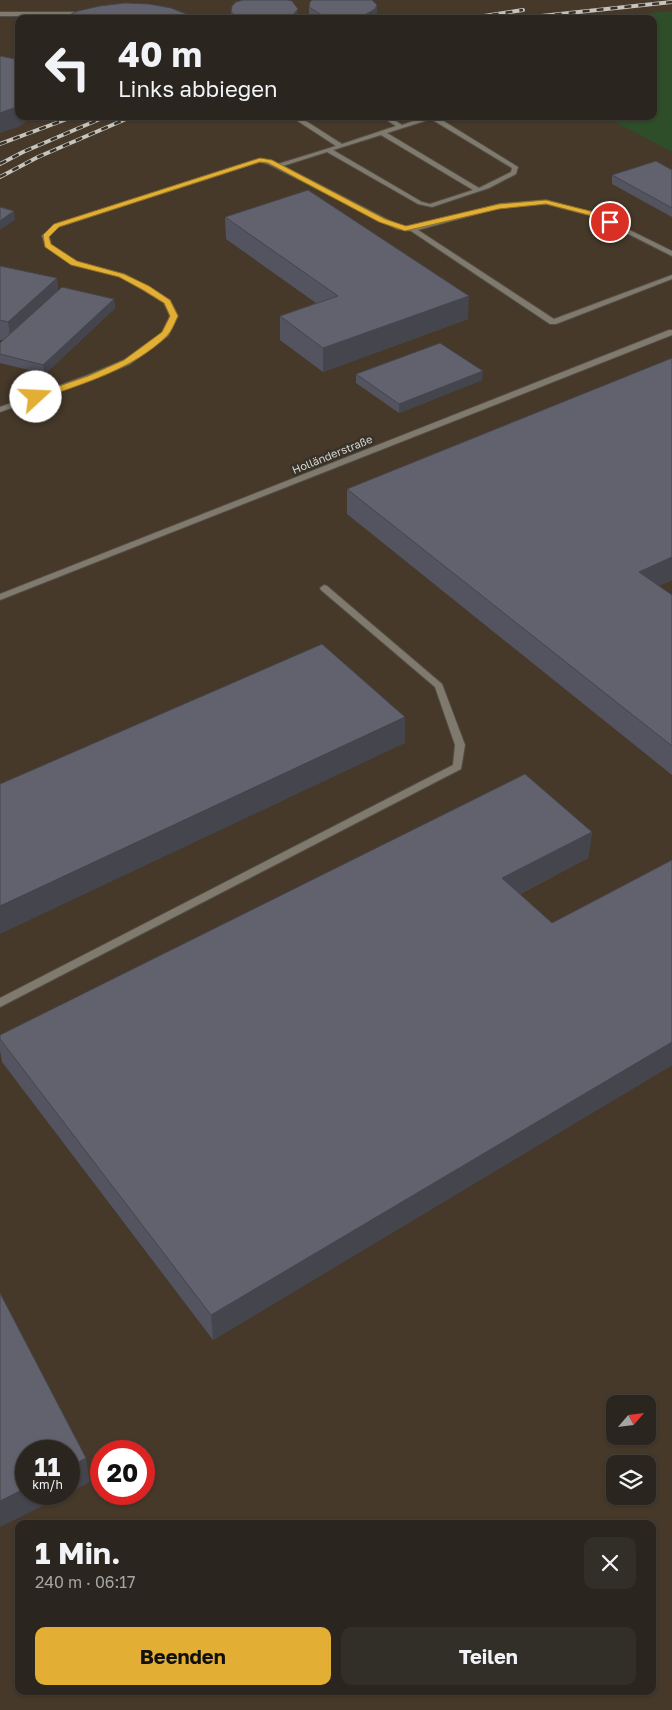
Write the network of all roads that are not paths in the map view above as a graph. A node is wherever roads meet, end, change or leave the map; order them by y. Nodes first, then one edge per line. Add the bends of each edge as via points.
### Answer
1 (0, 14) edge
2 (94, 14) edge
3 (300, 120) edge
4 (390, 120) edge
5 (423, 120) edge
6 (438, 120) edge
7 (401, 127) junction
8 (382, 133) junction
9 (342, 146) junction
10 (328, 150) junction
11 (278, 166) junction
12 (478, 190) junction
13 (413, 228) junction
14 (672, 254) edge
15 (672, 277) edge
16 (672, 332) edge
17 (0, 410) edge
18 (324, 588) dead end
19 (0, 597) edge
20 (0, 1002) edge

1 - 2 street
3 - 9 street
4 - 7 street
5 - 7 street
6 - 12 street via 515,168 514,173 505,179
7 - 8 street
8 - 9 street
8 - 12 street
9 - 10 street
10 - 11 street
10 - 12 street via 430,206
11 - 13 street via 399,228
11 - 17 street via 260,160 56,226 45,236 48,246 74,263 122,276 146,288 167,302 174,316 165,334 127,362
13 - 14 street via 499,206 546,202 595,214
13 - 15 street via 553,322
16 - 19 street, Holländerstraße
18 - 20 street via 439,686 460,745 458,767

